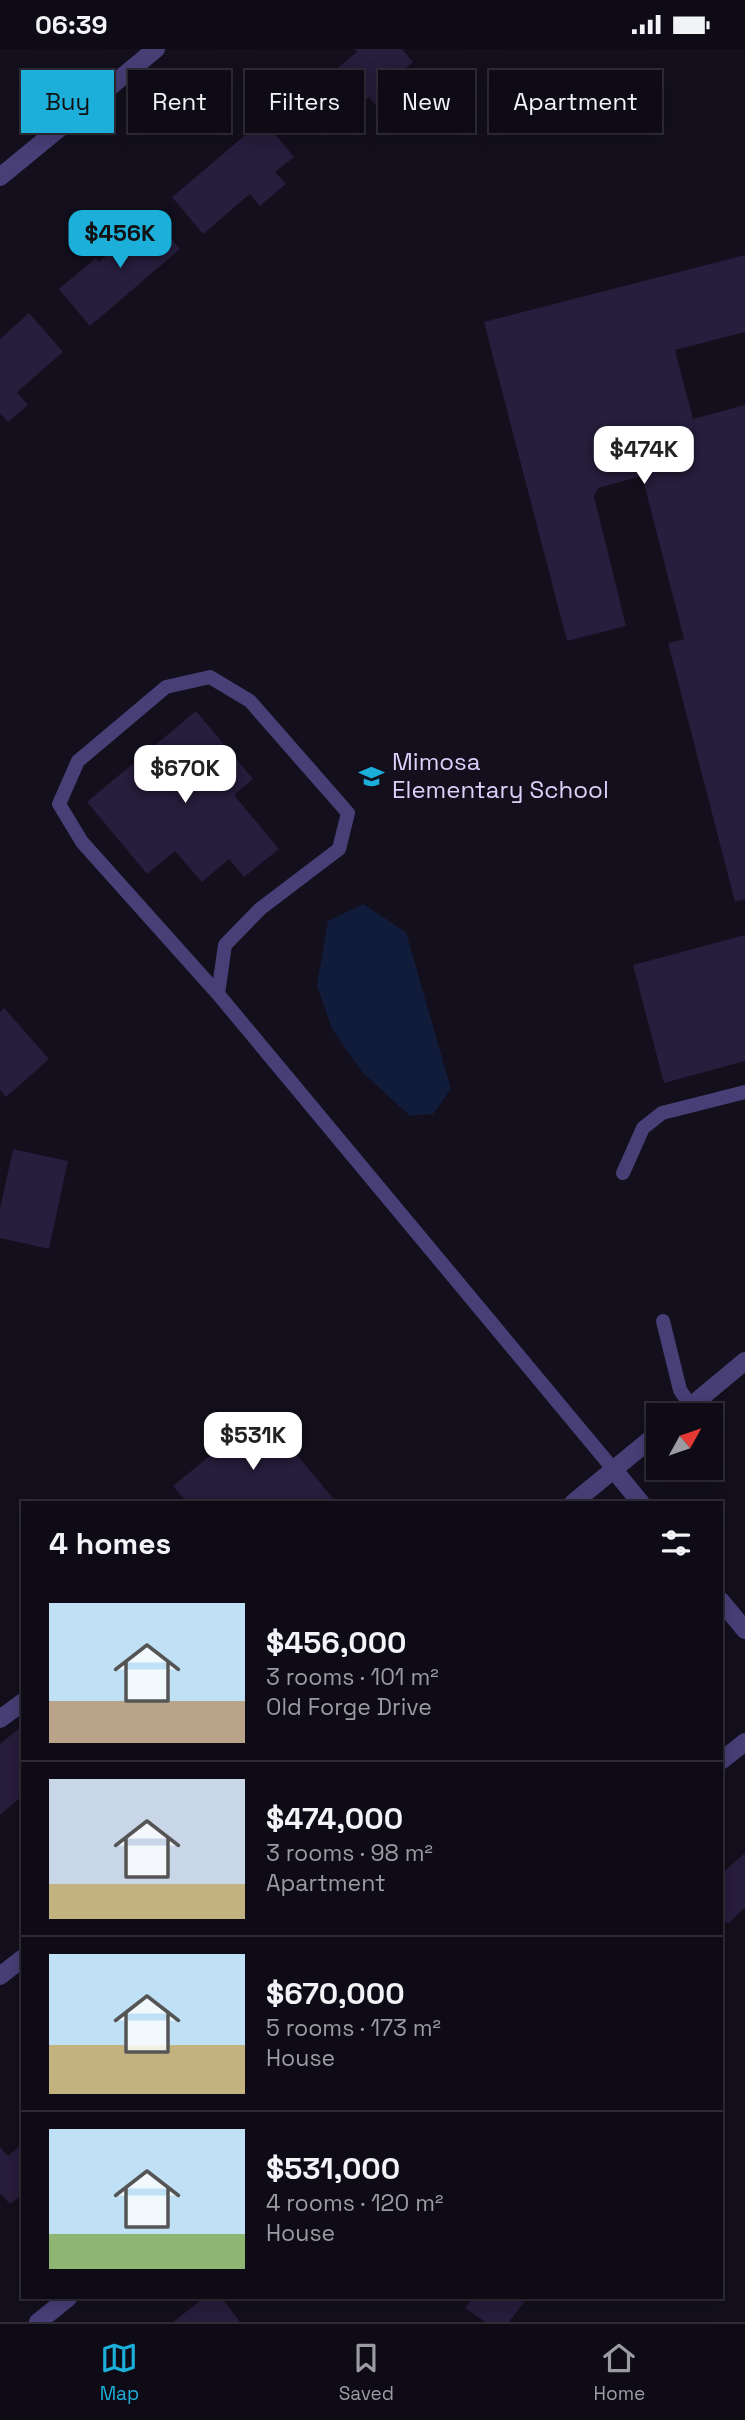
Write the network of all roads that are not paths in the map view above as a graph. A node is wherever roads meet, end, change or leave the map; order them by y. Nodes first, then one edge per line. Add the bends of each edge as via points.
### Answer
1 (156, 49) edge
2 (0, 177) edge
3 (218, 994) junction
4 (745, 1092) edge
5 (623, 1173) dead end
6 (663, 1321) dead end
7 (745, 1361) edge
8 (683, 1403) edge
9 (695, 1403) edge
10 (646, 1443) edge
11 (614, 1470) junction
12 (575, 1501) edge
13 (639, 1501) edge
14 (723, 1603) edge
15 (745, 1630) edge
16 (21, 1703) edge
17 (0, 1719) edge
18 (745, 1742) edge
19 (723, 1760) edge
20 (21, 1960) edge
21 (0, 1976) edge
22 (67, 2299) edge
23 (38, 2322) edge

1 - 2 street
3 - 3 lane via 225,945 260,909 339,849 348,813 250,701 210,677 166,687 78,761 59,804 82,842
3 - 11 lane
4 - 5 lane via 662,1113 643,1128
6 - 8 lane
7 - 9 street
10 - 11 street
11 - 12 street
11 - 13 street
14 - 15 street
16 - 17 street
18 - 19 street
20 - 21 street
22 - 23 street

